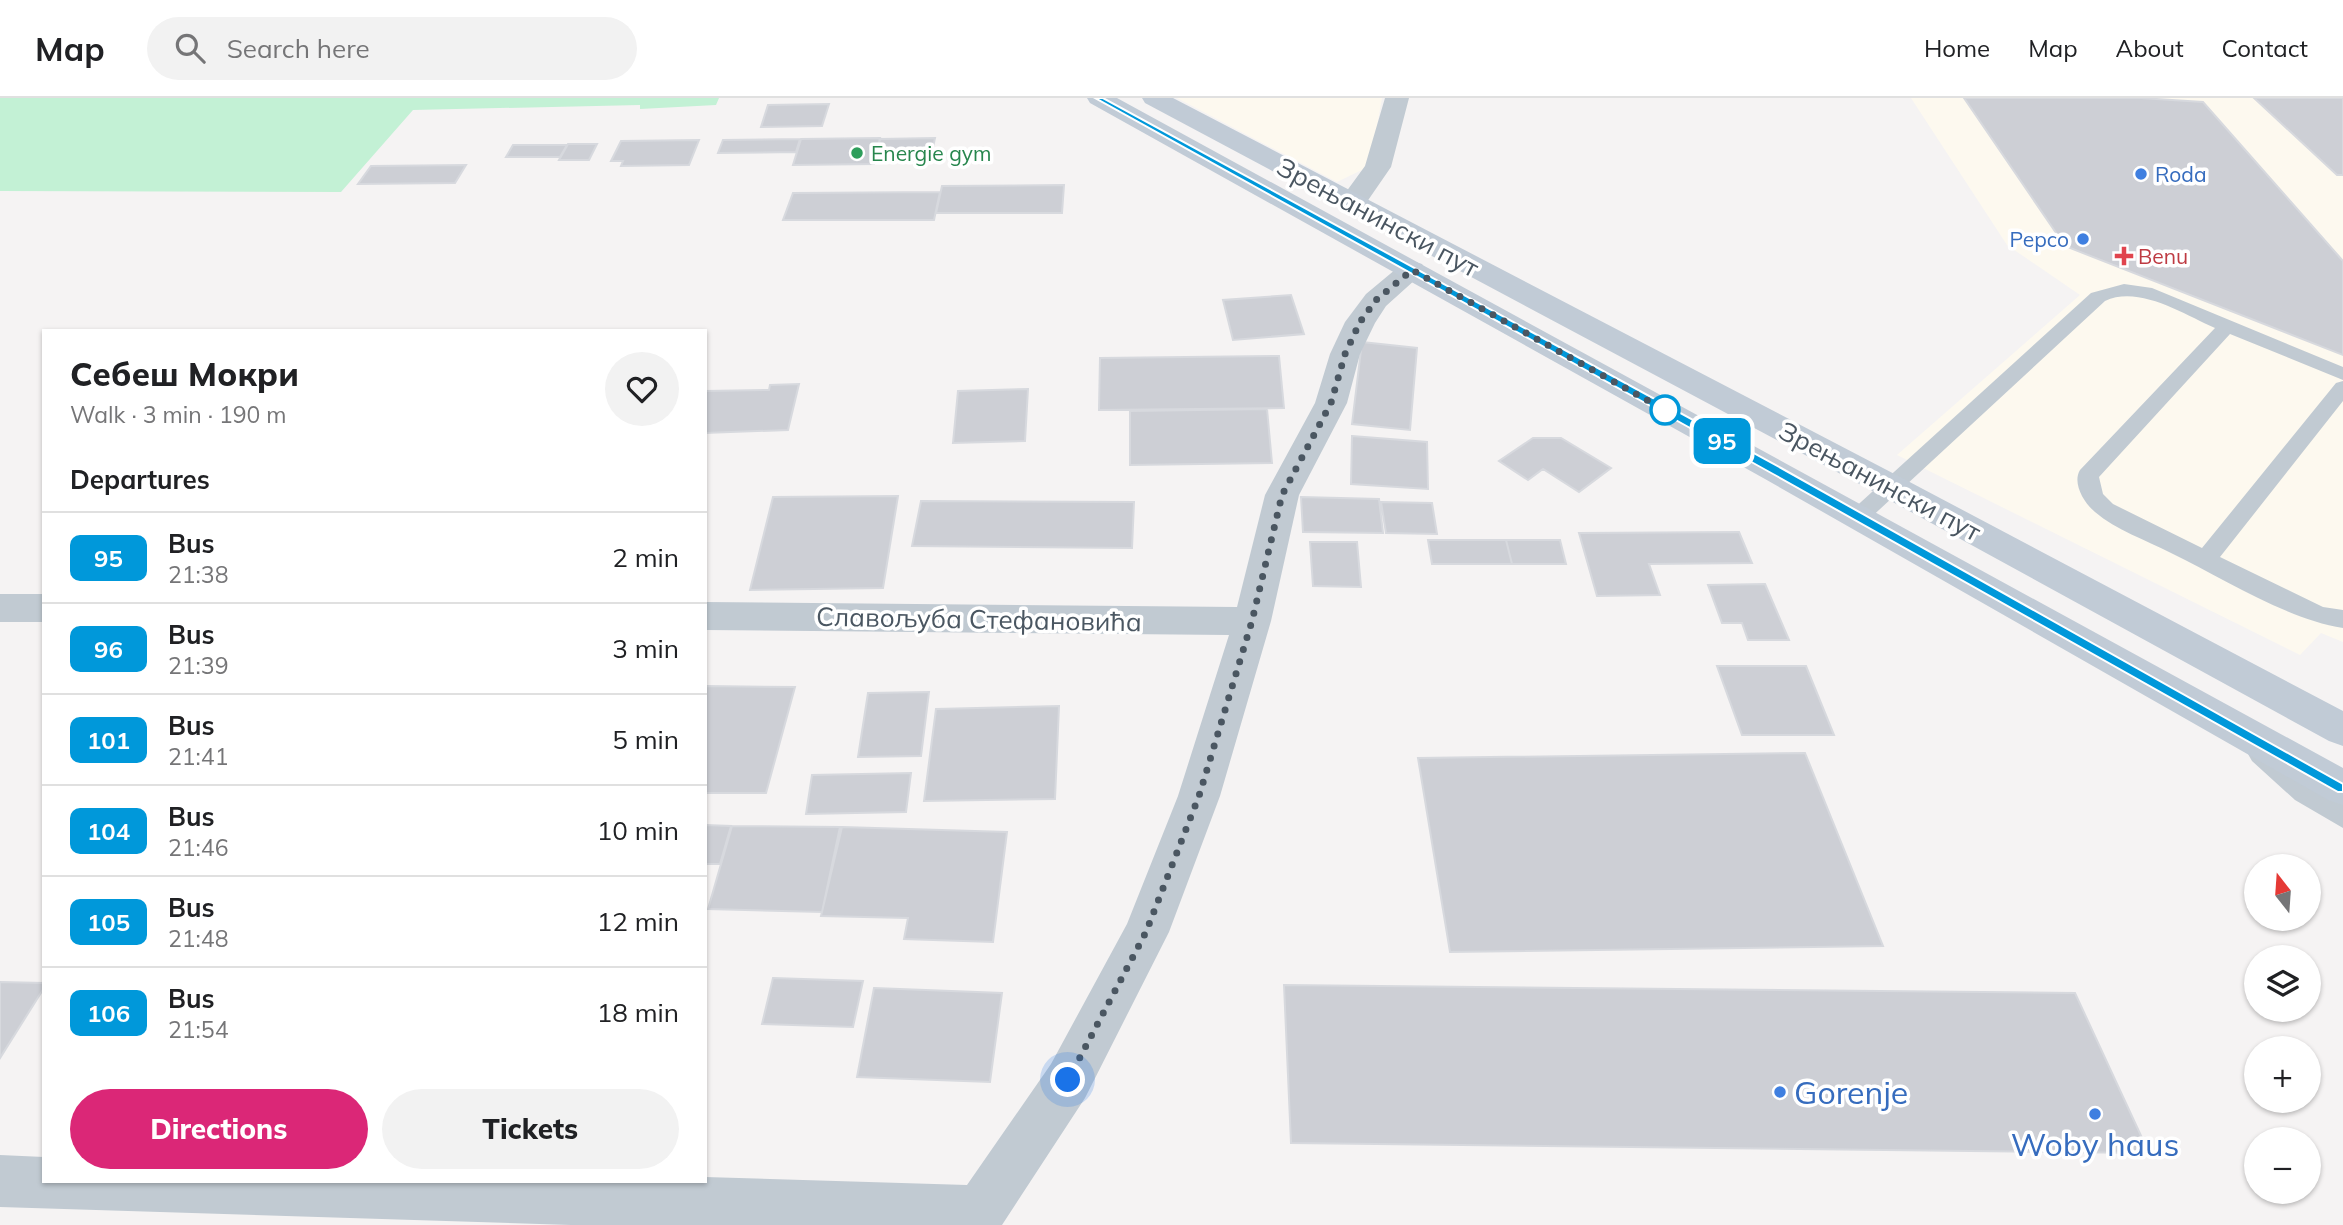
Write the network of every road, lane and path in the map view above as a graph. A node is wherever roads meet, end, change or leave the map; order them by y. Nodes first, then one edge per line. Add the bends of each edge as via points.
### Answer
1 (1099, 98) edge
2 (1154, 98) edge
3 (1396, 98) edge
4 (1352, 203) junction
5 (1412, 270) junction
6 (2228, 326) junction
7 (2343, 374) edge
8 (2343, 387) edge
9 (1892, 487) junction
10 (1858, 517) junction
11 (2205, 560) junction
12 (0, 607) edge
13 (42, 608) edge
14 (707, 616) edge
15 (2343, 620) edge
16 (1252, 621) junction
17 (2343, 730) edge
18 (2239, 731) junction
19 (2343, 788) edge
20 (2343, 817) edge
21 (0, 1181) edge
22 (42, 1183) edge
23 (51, 1183) edge
24 (976, 1219) edge

1 - 5 main road, Зрењанински пут
2 - 4 main road, Зрењанински пут
3 - 4 street via 1378,166
4 - 9 main road, Зрењанински пут
5 - 10 main road, Зрењанински пут
5 - 16 street via 1376,300 1345,354 1331,403 1282,495
6 - 7 lane
6 - 9 lane via 2145,292 2109,292 2098,297
6 - 11 lane via 2088,475 2096,504
8 - 11 lane
9 - 10 lane
9 - 17 main road, Зрењанински пут
10 - 18 main road, Зрењанински пут
11 - 15 lane via 2318,615
12 - 13 street
14 - 16 street, Славољуба Стефановића
16 - 24 street via 1199,796 1146,932 1068,1080
18 - 19 main road, Зрењанински пут
18 - 20 lane via 2304,792
21 - 22 street
23 - 24 street

